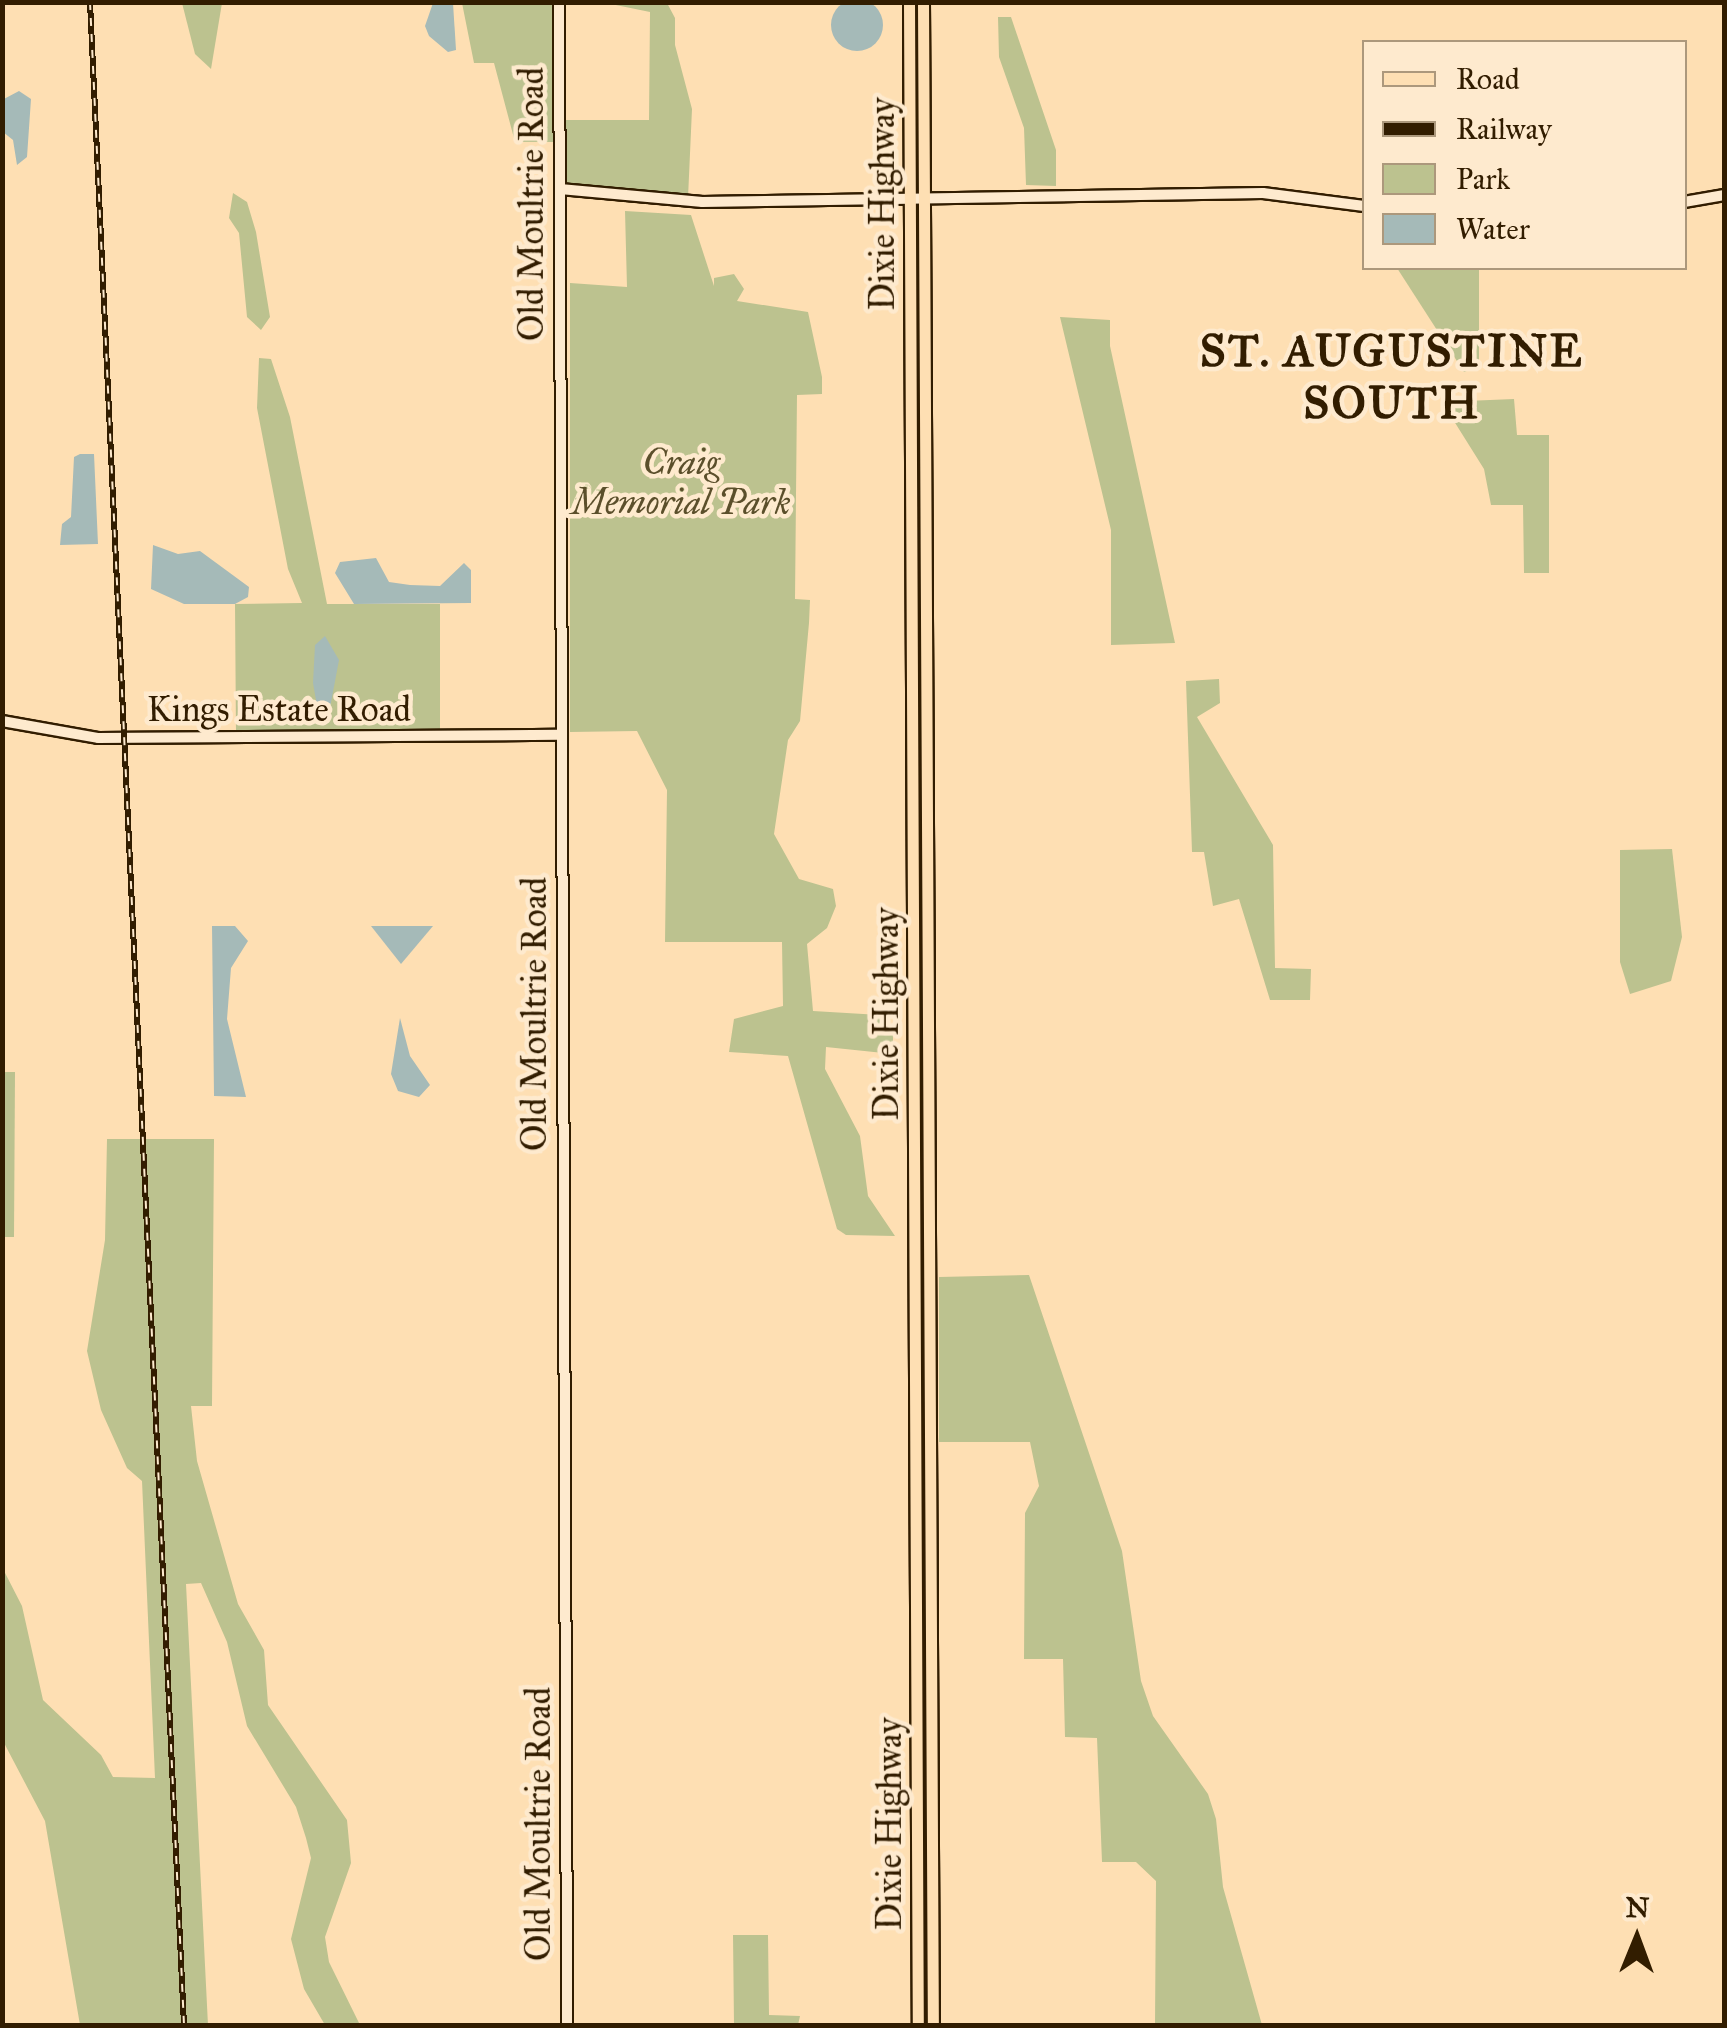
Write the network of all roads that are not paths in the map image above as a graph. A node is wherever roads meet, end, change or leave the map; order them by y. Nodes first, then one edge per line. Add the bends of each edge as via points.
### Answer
1 (559, 2) edge
2 (909, 2) edge
3 (924, 2) edge
4 (560, 189) junction
5 (1724, 195) edge
6 (910, 196) junction
7 (924, 196) junction
8 (1687, 201) edge
9 (1362, 206) edge
10 (919, 449) junction
11 (2, 721) edge
12 (558, 735) junction
13 (920, 825) junction
14 (929, 1195) junction
15 (915, 1196) junction
16 (930, 1368) junction
17 (916, 1369) junction
18 (567, 2026) edge
19 (918, 2026) edge
20 (932, 2026) edge

1 - 4 main road, Old Moultrie Road
2 - 6 main road, Dixie Highway
3 - 7 main road, Dixie Highway
4 - 6 main road via 702,202
4 - 12 main road, Old Moultrie Road
5 - 8 main road
6 - 7 main road
6 - 10 main road, Dixie Highway
7 - 9 main road via 1264,192
7 - 10 main road, Dixie Highway
10 - 13 main road, Dixie Highway
11 - 12 main road, Kings Estate Road via 98,738
12 - 18 main road, Old Moultrie Road
13 - 14 main road
13 - 15 main road, Dixie Highway
14 - 15 main road
14 - 16 main road
15 - 17 main road, Dixie Highway
16 - 17 main road
16 - 20 main road
17 - 19 main road, Dixie Highway

